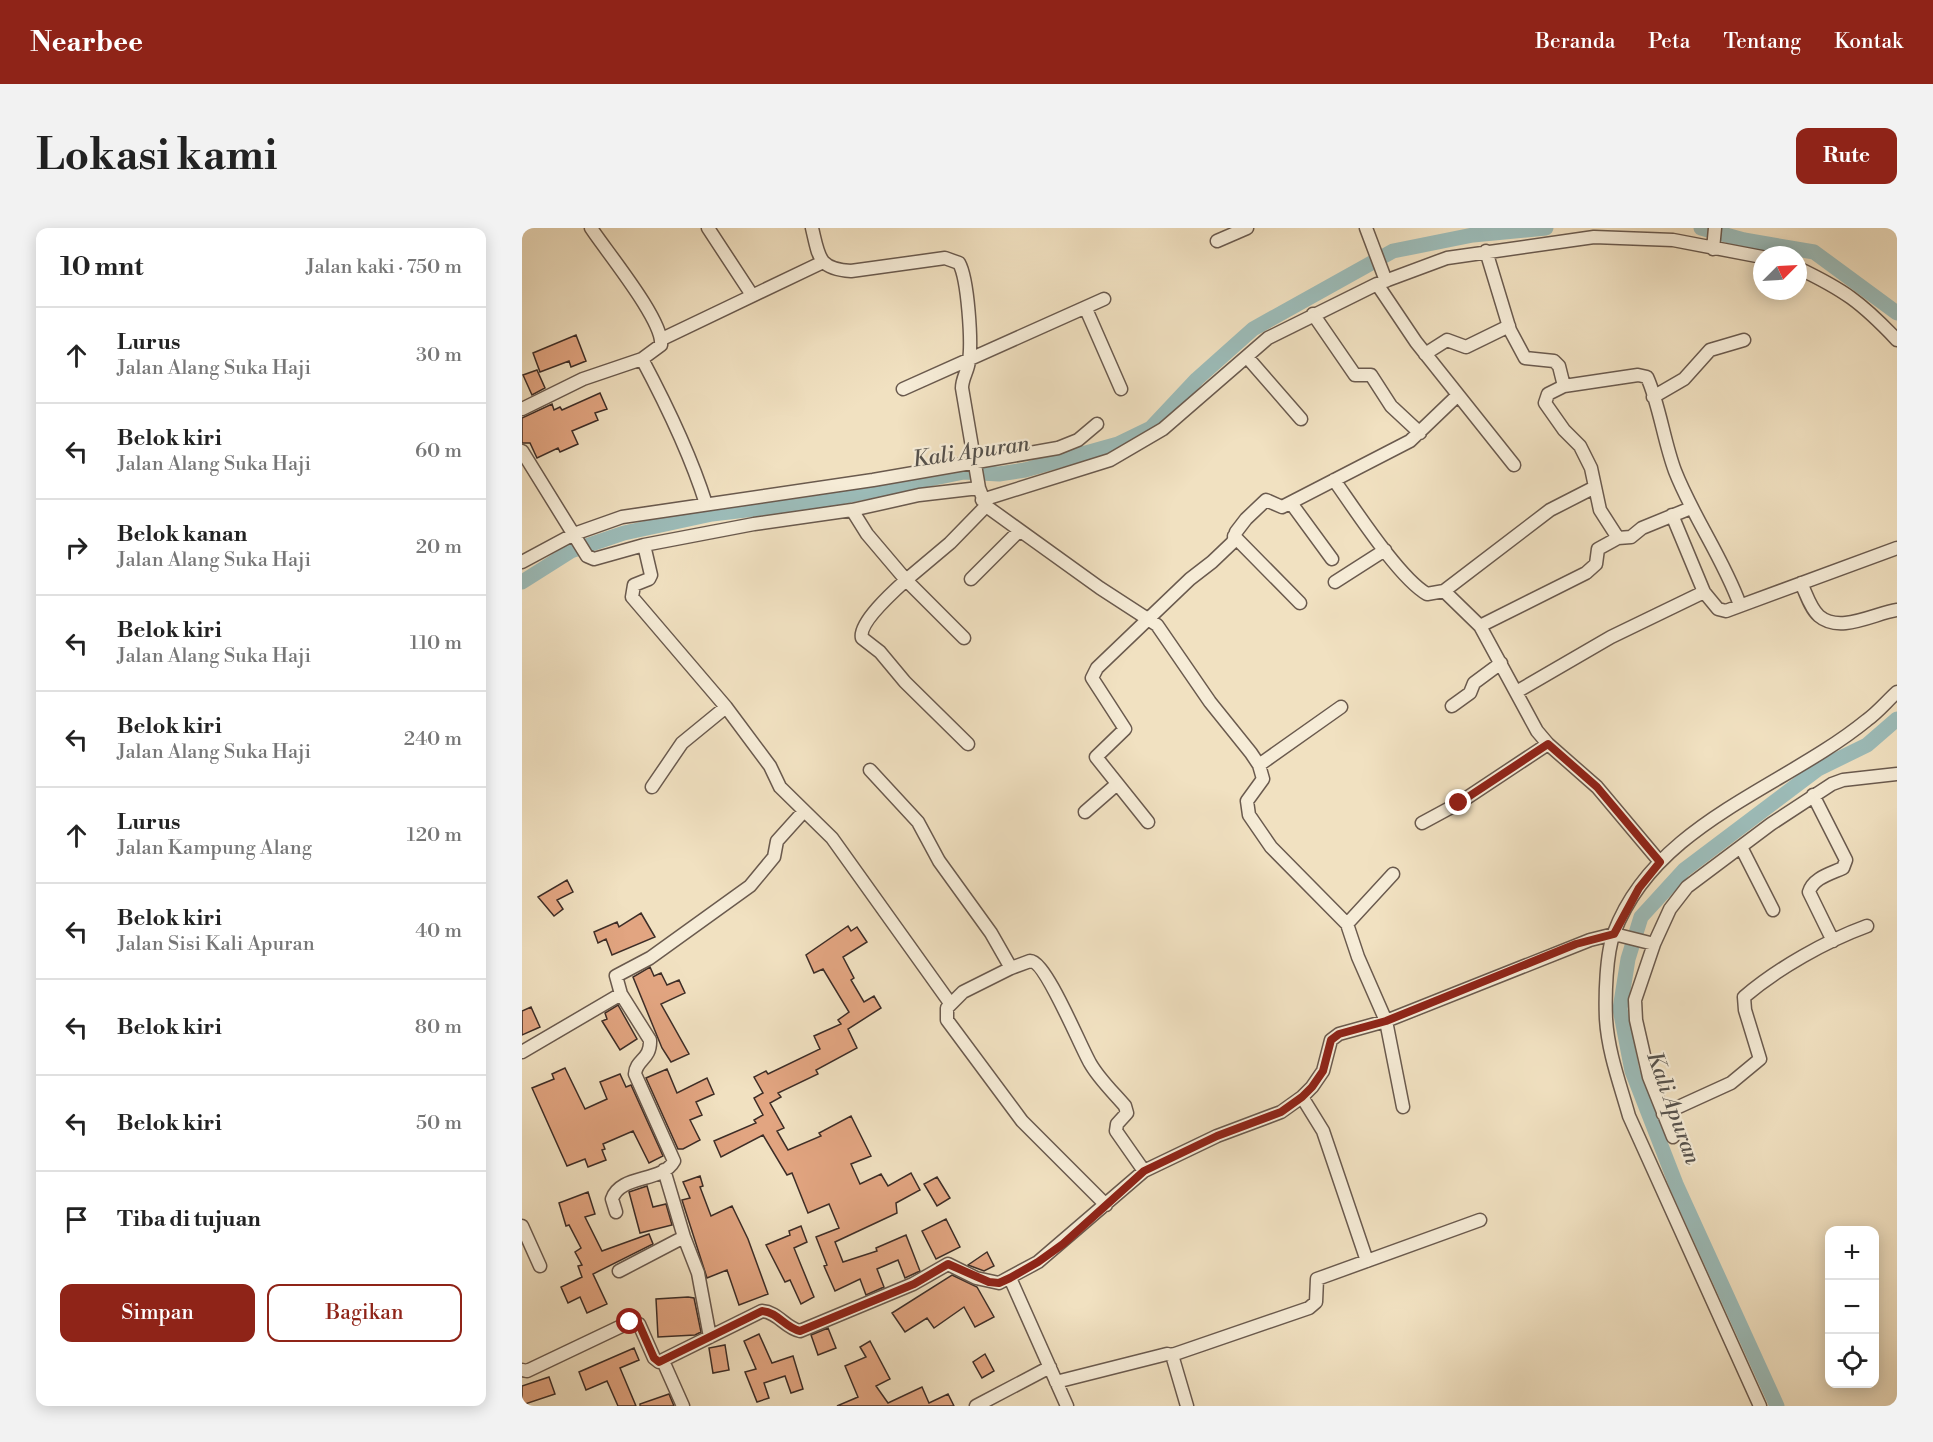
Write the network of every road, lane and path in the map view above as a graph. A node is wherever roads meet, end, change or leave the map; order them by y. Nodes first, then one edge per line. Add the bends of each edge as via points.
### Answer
1 (591, 228) edge
2 (708, 228) edge
3 (812, 228) edge
4 (1247, 228) edge
5 (1366, 228) edge
6 (1715, 228) edge
7 (1571, 233) edge
8 (1217, 241) dead end
9 (1714, 246) junction
10 (1486, 251) junction
11 (1753, 255) edge
12 (823, 262) junction
13 (1807, 272) edge
14 (1382, 279) junction
15 (752, 295) junction
16 (1104, 299) dead end
17 (1086, 309) junction
18 (1314, 314) junction
19 (1509, 326) junction
20 (662, 339) junction
21 (1744, 340) dead end
22 (1897, 340) edge
23 (1425, 354) junction
24 (1246, 357) junction
25 (642, 359) junction
26 (969, 361) junction
27 (1564, 386) junction
28 (903, 389) dead end
29 (1120, 389) dead end
30 (1458, 395) junction
31 (1653, 397) junction
32 (522, 409) edge
33 (1301, 419) dead end
34 (1097, 424) dead end
35 (1420, 433) junction
36 (522, 451) edge
37 (976, 465) junction
38 (1514, 465) dead end
39 (1334, 480) junction
40 (1595, 487) junction
41 (981, 494) junction
42 (1292, 503) junction
43 (706, 504) junction
44 (1690, 508) junction
45 (852, 510) junction
46 (1672, 515) junction
47 (1019, 531) junction
48 (576, 536) junction
49 (1234, 536) junction
50 (1618, 538) junction
51 (644, 545) junction
52 (1897, 548) edge
53 (1385, 550) junction
54 (1332, 559) dead end
55 (522, 562) edge
56 (971, 579) dead end
57 (906, 580) junction
58 (1335, 582) dead end
59 (1800, 583) junction
60 (1444, 591) junction
61 (1704, 592) junction
62 (1300, 603) dead end
63 (1740, 605) junction
64 (1897, 610) edge
65 (1148, 619) junction
66 (1480, 626) junction
67 (964, 638) dead end
68 (1500, 663) junction
69 (1518, 691) junction
70 (1897, 692) edge
71 (1452, 706) dead end
72 (726, 707) junction
73 (1341, 707) dead end
74 (968, 744) dead end
75 (1548, 744) junction
76 (1259, 765) junction
77 (870, 770) dead end
78 (1897, 774) edge
79 (1117, 784) junction
80 (652, 787) dead end
81 (1814, 795) junction
82 (804, 811) junction
83 (1085, 812) dead end
84 (1148, 822) dead end
85 (1422, 823) dead end
86 (1741, 848) junction
87 (1660, 862) junction
88 (1393, 874) dead end
89 (1773, 910) dead end
90 (1347, 924) junction
91 (1867, 926) dead end
92 (1619, 935) junction
93 (1833, 941) junction
94 (1649, 943) junction
95 (1011, 968) junction
96 (621, 994) junction
97 (950, 1003) junction
98 (1386, 1021) junction
99 (522, 1052) edge
100 (1302, 1097) junction
101 (1403, 1107) dead end
102 (1663, 1114) junction
103 (1673, 1137) dead end
104 (664, 1170) junction
105 (1144, 1171) junction
106 (1106, 1205) junction
107 (616, 1212) dead end
108 (1480, 1220) dead end
109 (522, 1226) edge
110 (684, 1238) junction
111 (1366, 1261) junction
112 (540, 1266) dead end
113 (619, 1271) dead end
114 (1010, 1278) junction
115 (710, 1336) junction
116 (1172, 1355) junction
117 (663, 1361) junction
118 (1050, 1367) junction
119 (522, 1370) edge
120 (1056, 1382) junction
121 (683, 1406) edge
122 (976, 1406) edge
123 (1067, 1406) edge
124 (1187, 1406) edge
125 (1760, 1406) edge

1 - 20 street via 647,308
2 - 15 street
3 - 12 street
4 - 8 street
5 - 14 street
6 - 9 street
7 - 9 street
7 - 10 street
9 - 11 street
10 - 14 street via 1447,258
10 - 19 street
12 - 15 street
12 - 26 street via 829,268 851,271 945,258 957,261 965,280
13 - 22 street via 1865,306
14 - 18 street
14 - 23 street
15 - 20 street
16 - 17 street
17 - 26 street
17 - 29 street
18 - 24 street via 1268,338
18 - 35 street via 1355,375 1371,375 1391,406
19 - 23 street via 1466,347 1447,340
19 - 27 street via 1522,355 1532,360 1554,361
20 - 25 street via 660,347
21 - 31 street via 1710,350 1684,379
23 - 30 street
24 - 33 street
24 - 41 street via 1163,429 1129,452 1091,467
25 - 32 street via 583,380
25 - 43 street via 672,418
26 - 28 street
26 - 37 street via 962,388
27 - 31 street via 1643,375
27 - 40 street via 1548,394 1545,403 1580,446
30 - 35 street
30 - 38 street
31 - 44 street
34 - 37 street via 1068,445
35 - 39 street
36 - 48 street
37 - 41 street
37 - 43 street
39 - 42 street
39 - 53 street
40 - 50 street via 1600,510
40 - 60 street via 1550,510
41 - 45 street via 919,495
41 - 47 street
41 - 57 street via 950,543
42 - 49 street via 1279,508 1266,500
42 - 54 street
43 - 48 street via 622,517
44 - 46 street
44 - 63 street
45 - 51 street
45 - 57 street
46 - 50 street via 1631,537
46 - 61 street
47 - 56 street
47 - 65 street
48 - 51 street via 587,556 598,558
48 - 55 street
49 - 62 street
49 - 65 street via 1233,542
50 - 66 street via 1598,549 1596,564 1586,573
51 - 72 street via 651,575 633,585 632,597
52 - 59 street
53 - 58 street
53 - 60 street via 1422,592
57 - 67 street
57 - 74 street via 863,627 862,638
59 - 63 street
59 - 64 street via 1816,613 1830,621 1860,620
60 - 66 street
61 - 63 street via 1721,611
61 - 69 street via 1611,637
65 - 76 street via 1165,634 1210,702
65 - 79 street via 1093,675 1124,725 1123,731 1096,757
66 - 68 street
68 - 69 street
68 - 71 street
69 - 75 street
70 - 87 street via 1866,721 1737,802
72 - 80 street via 682,743
72 - 82 street via 770,766 780,787
73 - 76 street
75 - 85 street
75 - 87 street via 1597,787
76 - 90 street via 1263,779 1247,801 1249,815 1271,847
77 - 95 street via 918,822 939,861
78 - 81 street via 1843,780
79 - 83 street
79 - 84 street
81 - 86 street
81 - 93 street via 1846,860 1843,868 1813,883 1809,892
82 - 96 street via 777,841 774,857 750,886 650,958 616,976
82 - 97 street via 847,857
86 - 89 street
86 - 94 street via 1677,897
87 - 92 street via 1639,888
88 - 90 street
90 - 98 street
91 - 93 street
92 - 94 street
92 - 98 street via 1576,944
92 - 125 street via 1606,996 1606,1020 1626,1106
93 - 102 street via 1762,982 1744,997 1761,1054 1756,1064 1731,1083
94 - 102 street via 1635,1000 1636,1020 1649,1077
95 - 97 street via 963,992
95 - 105 street via 1029,961 1038,964 1091,1064 1125,1106 1126,1115 1116,1131
96 - 99 street
96 - 104 street via 650,1040 648,1056 634,1074 673,1157 672,1165
97 - 106 street via 947,1020 998,1091
98 - 100 street via 1339,1034 1331,1040 1323,1071
98 - 101 street
100 - 105 street via 1281,1112 1217,1136
100 - 111 street via 1323,1131
102 - 103 street
104 - 107 street via 618,1189 612,1199
104 - 110 street
105 - 106 street
106 - 114 street via 1055,1250
108 - 111 street
109 - 112 street
110 - 113 street
110 - 115 street via 698,1273
111 - 116 street via 1317,1279 1316,1302 1309,1308
114 - 115 street via 989,1282 948,1264 914,1284 800,1331 762,1311
114 - 118 street
115 - 117 street
116 - 120 street via 1167,1353
116 - 124 street
117 - 119 street via 654,1358 639,1324 630,1322
117 - 121 street
118 - 120 street
118 - 122 street
120 - 123 street

